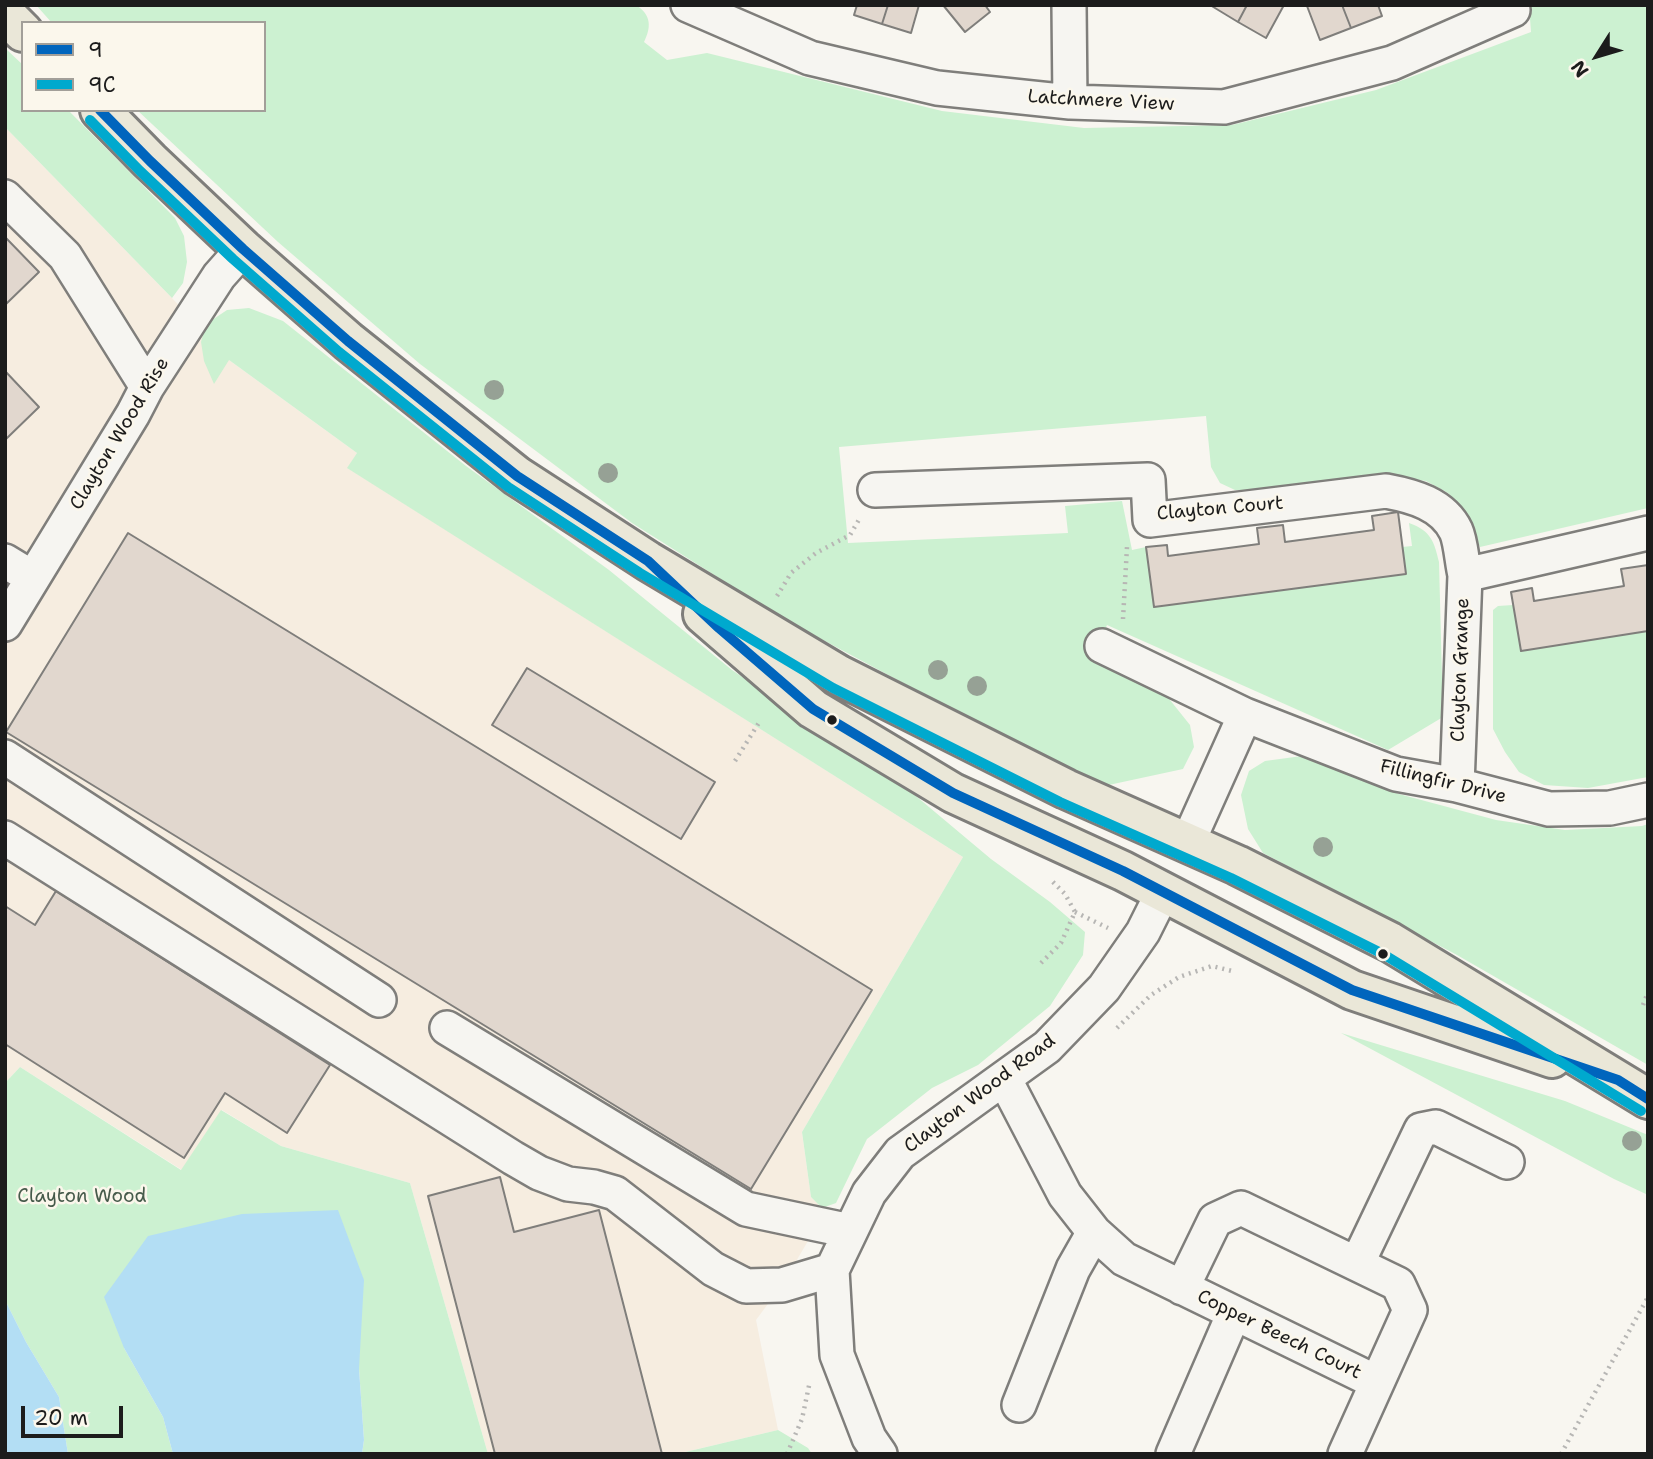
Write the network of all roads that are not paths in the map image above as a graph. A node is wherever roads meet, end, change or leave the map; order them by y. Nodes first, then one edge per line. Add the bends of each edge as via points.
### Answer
1 (1069, 5) edge
2 (673, 8) edge
3 (1513, 10) dead end
4 (5, 14) edge
5 (21, 30) edge
6 (1070, 102) junction
7 (102, 112) edge
8 (5, 197) edge
9 (243, 249) junction
10 (147, 387) junction
11 (875, 490) road end
12 (1648, 533) edge
13 (648, 561) junction
14 (19, 570) edge
15 (1465, 575) junction
16 (5, 624) edge
17 (1111, 651) road end
18 (1245, 715) junction
19 (986, 749) junction
20 (5, 757) edge
21 (1457, 785) junction
22 (1648, 800) edge
23 (5, 838) edge
24 (1188, 842) junction
25 (1163, 892) junction
26 (1352, 990) junction
27 (379, 1000) dead end
28 (447, 1028) dead end
29 (1004, 1077) junction
30 (1633, 1090) edge
31 (1507, 1162) dead end
32 (850, 1231) junction
33 (1094, 1232) junction
34 (1357, 1264) junction
35 (832, 1270) junction
36 (1182, 1288) junction
37 (1234, 1313) junction
38 (1376, 1382) junction
39 (1019, 1405) dead end
40 (880, 1454) edge
41 (1173, 1454) edge
42 (1345, 1454) edge

1 - 6 street
2 - 6 street, Latchmere View via 810,58 937,88
3 - 6 street, Latchmere View via 1392,63 1224,107
4 - 5 highway
7 - 9 highway
8 - 10 street via 65,256
9 - 10 street, Clayton Wood Rise via 219,276
9 - 13 highway via 348,341 517,476
10 - 14 street, Clayton Wood Rise via 125,426
11 - 15 street, Clayton Court via 1148,480 1150,520 1386,491 1412,496 1441,510 1457,531
12 - 15 street, Clayton Grange
13 - 19 highway via 839,675
13 - 25 highway via 813,709 953,793
14 - 16 street, Clayton Wood Rise
15 - 21 street, Clayton Grange
17 - 18 street, Fillingfir Drive
18 - 21 street, Fillingfir Drive via 1396,774
18 - 24 street
19 - 24 highway
19 - 25 highway via 1038,793 1148,850
20 - 27 street
21 - 22 street, Fillingfir Drive via 1549,809 1610,808
23 - 35 street via 539,1173 615,1193 713,1269 746,1286 782,1285
24 - 25 highway
24 - 26 highway via 1215,893 1307,940
24 - 30 highway via 1390,942
25 - 26 highway
25 - 29 street, Clayton Wood Road via 1143,932 1104,988 1046,1047
26 - 30 highway
28 - 32 street via 746,1209
29 - 32 street, Clayton Wood Road via 900,1153 869,1193
29 - 33 street, Copper Beech Court via 1065,1195
31 - 34 street via 1436,1127 1421,1129
32 - 35 street, Clayton Wood Road
33 - 36 street, Copper Beech Court via 1124,1259
33 - 39 street via 1073,1269
34 - 36 street, Copper Beech Court via 1241,1208 1215,1220
34 - 38 street, Copper Beech Court via 1398,1284 1410,1310
35 - 40 street, Clayton Wood Road via 837,1355 869,1438
36 - 37 street, Copper Beech Court
37 - 38 street, Copper Beech Court
37 - 41 street
38 - 42 street, Copper Beech Court

